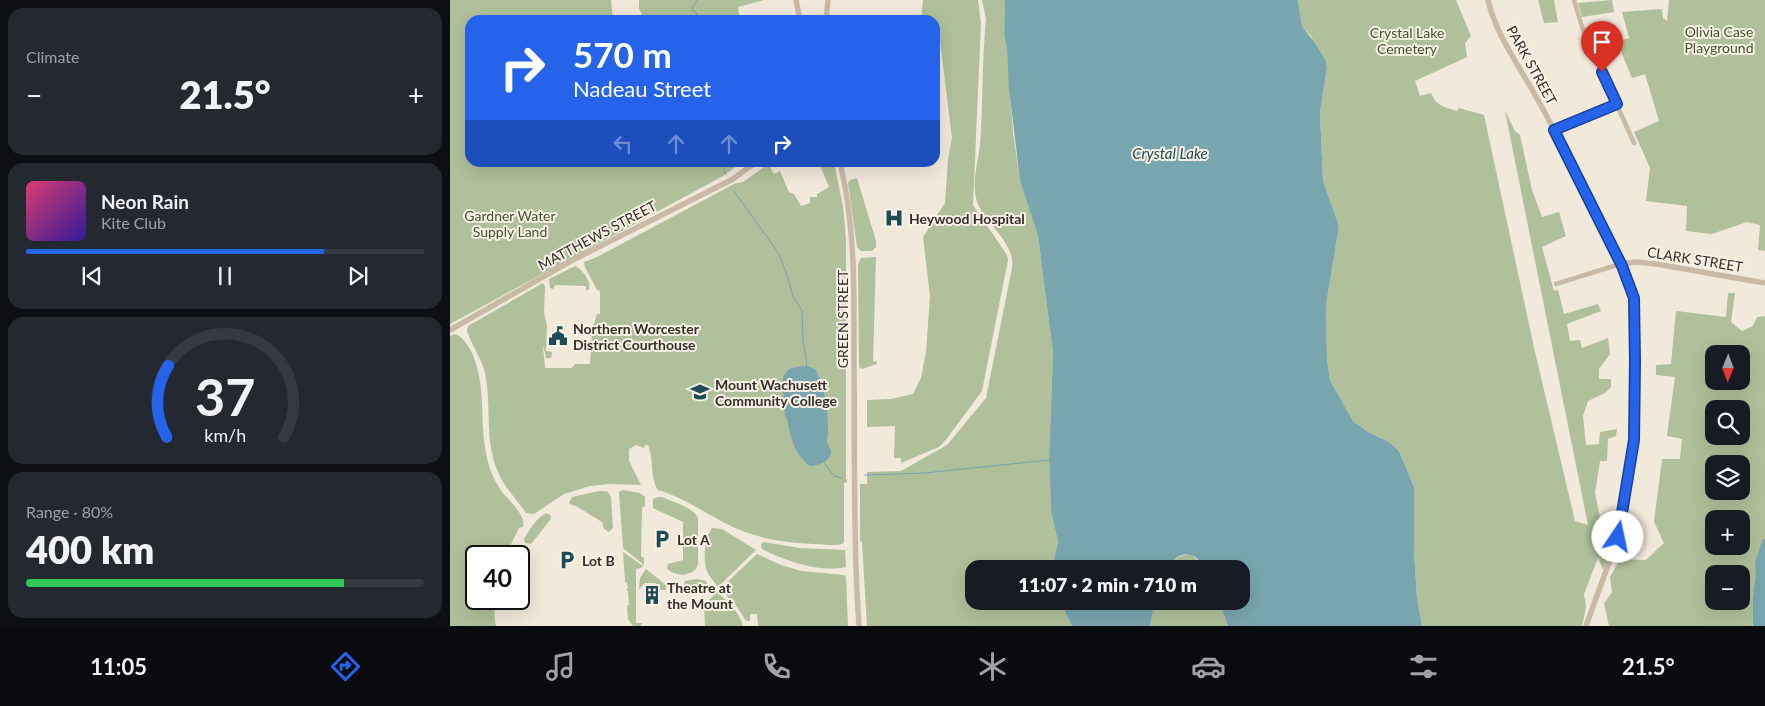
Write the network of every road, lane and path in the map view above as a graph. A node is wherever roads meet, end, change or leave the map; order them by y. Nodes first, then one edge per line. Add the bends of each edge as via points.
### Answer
1 (796, 0) edge
2 (828, 0) edge
3 (1488, 0) edge
4 (1574, 0) edge
5 (799, 15) edge
6 (826, 15) edge
7 (1617, 104) junction
8 (1554, 130) junction
9 (1634, 143) dead end
10 (749, 167) edge
11 (841, 167) edge
12 (1620, 264) junction
13 (1765, 283) edge
14 (1556, 284) dead end
15 (450, 330) edge
16 (859, 626) edge
17 (1586, 626) edge

1 - 5 street
2 - 6 street
3 - 8 street, PARK STREET via 1496,27
4 - 7 street via 1580,24
7 - 8 street
7 - 9 street
8 - 12 street, PARK STREET
10 - 15 street, MATTHEWS STREET via 733,179 571,262
11 - 16 street, GREEN STREET via 850,213 854,268
12 - 13 street, CLARK STREET via 1656,264
12 - 14 street
12 - 17 street, PARK STREET via 1635,304 1634,444 1616,542

